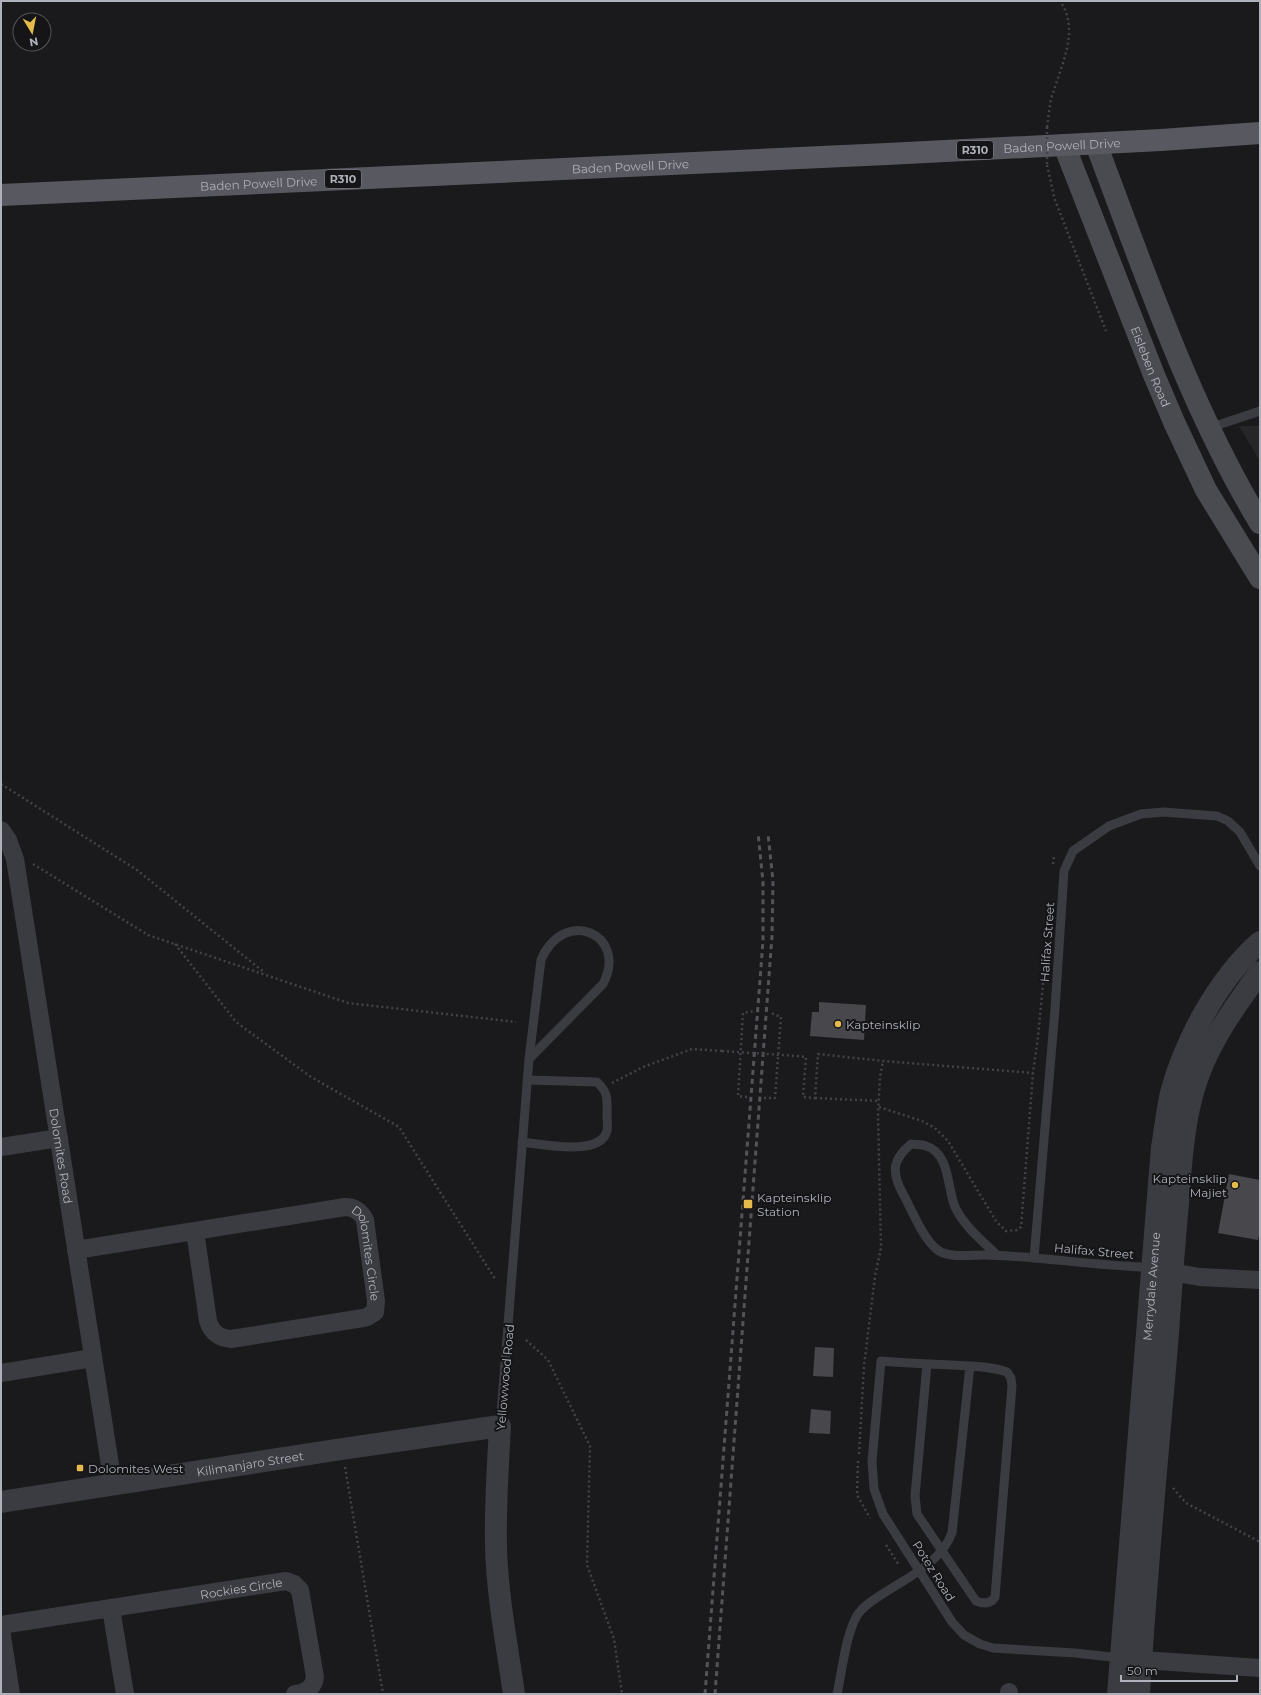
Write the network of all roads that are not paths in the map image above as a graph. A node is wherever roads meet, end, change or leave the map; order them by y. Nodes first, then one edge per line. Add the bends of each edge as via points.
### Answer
1 (1260, 132) edge
2 (1096, 144) junction
3 (1064, 145) junction
4 (1, 195) edge
5 (1260, 411) edge
6 (1208, 428) junction
7 (1260, 523) edge
8 (1260, 578) edge
9 (1, 830) edge
10 (1260, 866) edge
11 (1260, 942) edge
12 (1260, 972) edge
13 (528, 1058) junction
14 (527, 1080) junction
15 (59, 1138) junction
16 (522, 1142) junction
17 (1, 1147) edge
18 (195, 1231) junction
19 (76, 1250) junction
20 (997, 1255) junction
21 (1034, 1258) junction
22 (1163, 1271) junction
23 (1260, 1280) edge
24 (93, 1358) junction
25 (928, 1364) junction
26 (970, 1366) junction
27 (1, 1373) edge
28 (500, 1426) junction
29 (113, 1484) junction
30 (1, 1502) edge
31 (942, 1550) junction
32 (920, 1570) junction
33 (111, 1608) junction
34 (1, 1625) edge
35 (1, 1630) edge
36 (1131, 1659) junction
37 (1260, 1668) edge
38 (11, 1694) edge
39 (125, 1694) edge
40 (295, 1694) edge
41 (514, 1694) edge
42 (837, 1694) edge
43 (1118, 1694) edge
44 (1139, 1694) edge

1 - 2 main road, Baden Powell Drive / R310
2 - 3 main road, Baden Powell Drive / R310
2 - 6 main road
3 - 4 main road, Baden Powell Drive / R310
3 - 8 main road, Eisleben Road via 1174,422 1206,490
5 - 6 lane
6 - 7 main road
9 - 15 street, Dolomites Road via 12,849 16,866
10 - 21 lane, Halifax Street via 1240,832 1228,821 1217,816 1163,812 1141,814 1109,826 1073,851 1064,871
11 - 22 street, Merrydale Avenue via 1231,973 1204,1015 1185,1054 1171,1093 1162,1147
12 - 22 street, Merrydale Avenue via 1212,1044 1193,1092
13 - 13 lane, Yellowwood Road via 544,952 554,940 567,932 583,930 594,934 604,945 610,960 603,984
13 - 14 lane, Yellowwood Road
14 - 16 lane, Yellowwood Road
14 - 16 lane via 597,1082 607,1094 607,1131 601,1141 581,1148
15 - 17 street
15 - 19 street, Dolomites Road
16 - 28 lane, Yellowwood Road
18 - 18 street, Dolomites Circle via 208,1321 212,1330 220,1337 231,1339 367,1318 375,1312 376,1301 365,1220 355,1209 345,1207
18 - 19 street, Dolomites Circle
19 - 24 street, Dolomites Road
20 - 20 lane, Halifax Street via 953,1255 932,1245 897,1183 895,1162 900,1153 911,1144 926,1146 938,1153 944,1165 955,1206 971,1231
20 - 21 lane, Halifax Street
21 - 22 lane, Halifax Street
22 - 23 street via 1200,1277
22 - 36 street, Merrydale Avenue via 1157,1476
24 - 27 street
24 - 29 street, Dolomites Road
25 - 26 lane
25 - 31 lane via 916,1504 921,1520
25 - 32 lane, Potez Road via 881,1361 872,1461 874,1489 883,1514
26 - 31 lane via 952,1532
26 - 31 lane via 1007,1372 1012,1386 993,1601 976,1601
28 - 29 street, Kilimanjaro Street
28 - 41 street, Yellowwood Road via 496,1546 500,1600
29 - 30 street, Kilimanjaro Street
31 - 32 lane
32 - 36 lane, Potez Road via 952,1622 964,1635 980,1644 994,1648
32 - 42 lane via 870,1602 858,1613 852,1626
33 - 34 street, Rockies Circle
33 - 39 street
33 - 40 street, Rockies Circle via 282,1581 294,1584 300,1590 315,1677 310,1688
35 - 38 street
36 - 37 street
36 - 43 street, Merrydale Avenue
36 - 44 street, Merrydale Avenue

